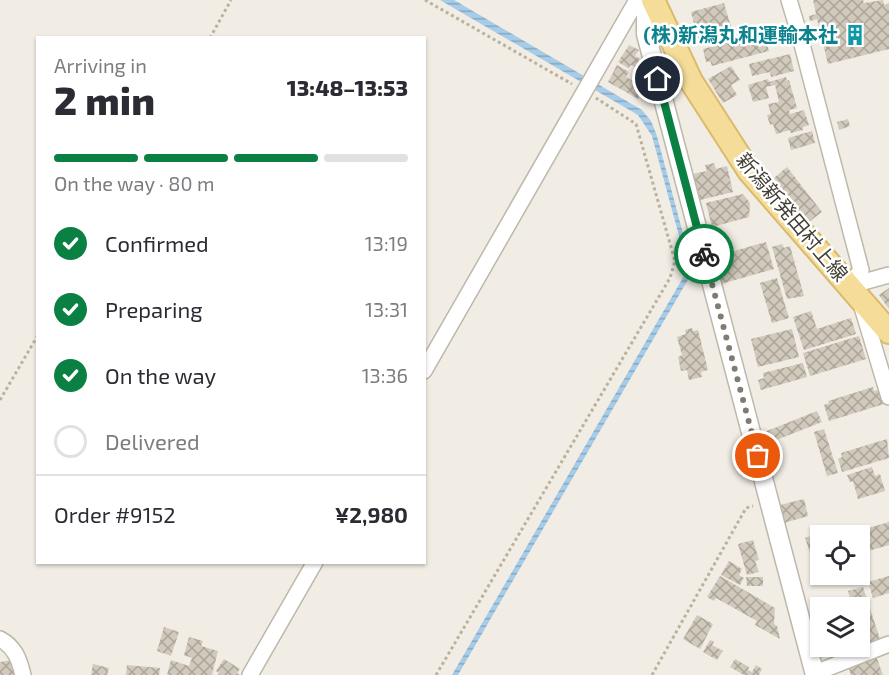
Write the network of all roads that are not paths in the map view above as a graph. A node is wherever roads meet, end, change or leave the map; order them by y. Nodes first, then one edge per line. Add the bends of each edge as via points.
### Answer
1 (637, 0) edge
2 (646, 0) edge
3 (653, 0) edge
4 (789, 0) edge
5 (889, 275) edge
6 (854, 292) junction
7 (889, 333) edge
8 (426, 368) edge
9 (889, 397) edge
10 (314, 564) edge
11 (0, 639) edge
12 (889, 644) edge
13 (815, 674) edge
14 (23, 675) edge
15 (250, 675) edge

1 - 8 street
2 - 13 street via 646,34
3 - 6 main road, 新潟新発田村上線 via 691,81 749,171
4 - 6 street via 861,270
5 - 6 street
6 - 7 main road, 新潟新発田村上線
6 - 9 street
10 - 15 street
11 - 14 street via 18,656
12 - 13 street

